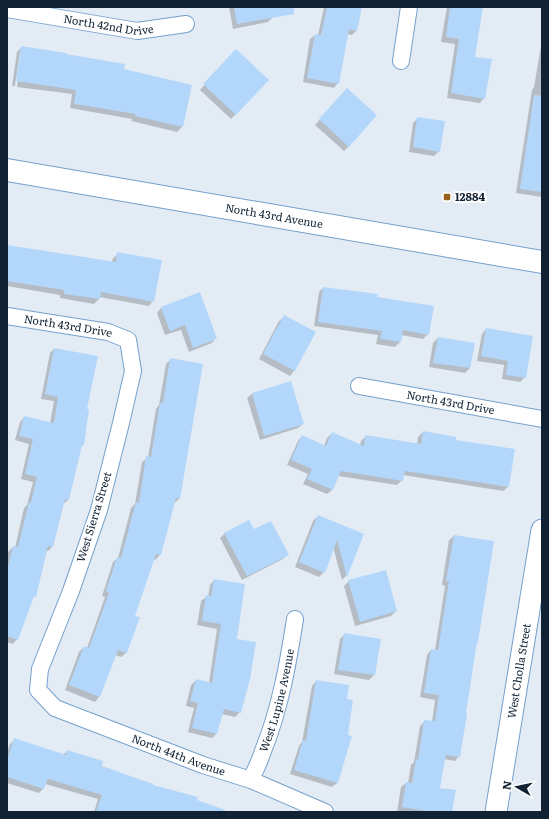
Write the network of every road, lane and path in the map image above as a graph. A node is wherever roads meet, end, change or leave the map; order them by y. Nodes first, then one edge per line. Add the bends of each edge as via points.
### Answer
1 (409, 7) edge
2 (7, 9) edge
3 (186, 24) dead end
4 (401, 61) dead end
5 (7, 170) edge
6 (542, 262) edge
7 (7, 316) edge
8 (128, 340) joint
9 (359, 386) dead end
10 (542, 419) edge
11 (542, 530) edge
12 (295, 619) dead end
13 (38, 690) joint
14 (251, 780) junction
15 (325, 812) edge
16 (496, 812) edge

1 - 4 street
2 - 3 street, North 42nd Drive via 137,31
5 - 6 main road, North 43rd Avenue
7 - 8 street, North 43rd Drive via 108,332
8 - 13 street, West Sierra Street via 133,371 118,438 99,510 40,669
9 - 10 street, North 43rd Drive
11 - 16 street, West Cholla Street
12 - 14 street, West Lupine Avenue via 289,660 277,710
13 - 14 street, North 44th Avenue via 55,708 203,765
14 - 15 street, North 44th Avenue

